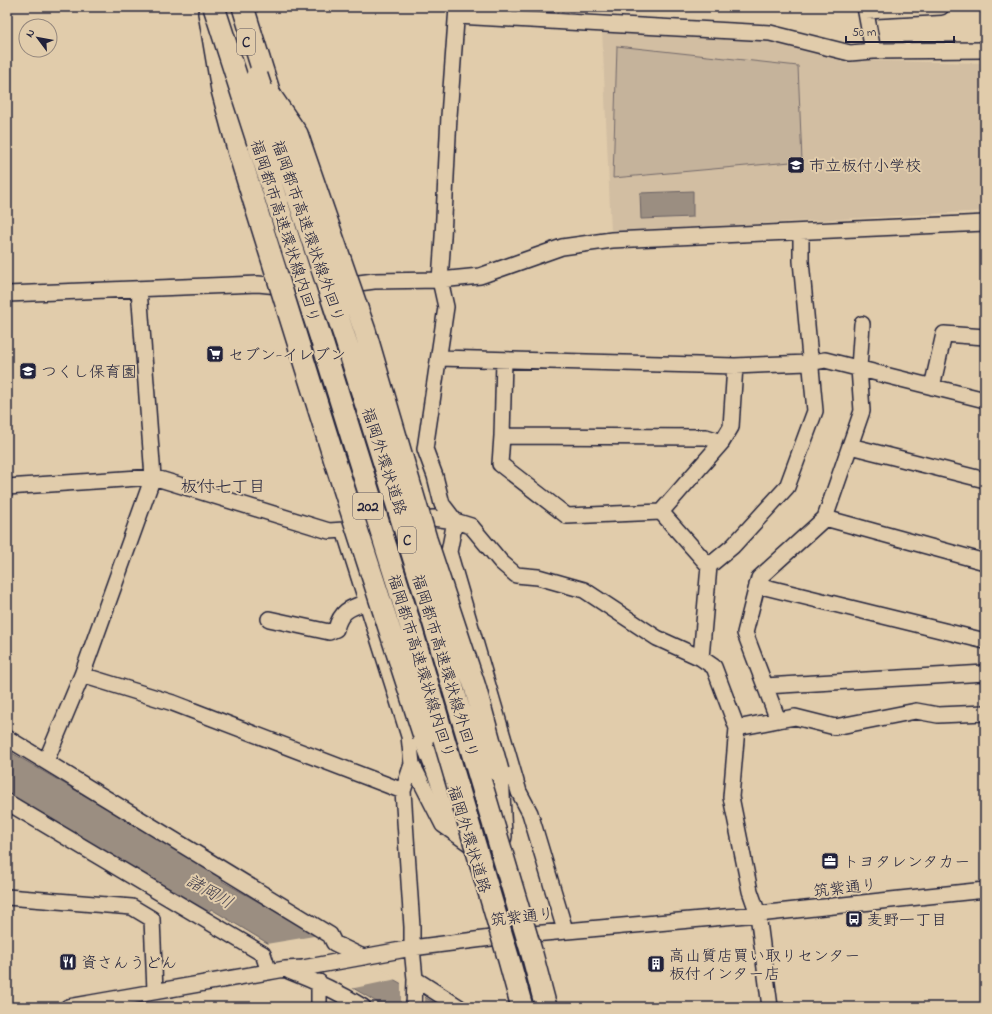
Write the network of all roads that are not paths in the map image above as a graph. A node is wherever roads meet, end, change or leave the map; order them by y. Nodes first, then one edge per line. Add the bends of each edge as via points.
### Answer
1 (208, 7) edge
2 (214, 7) edge
3 (235, 7) edge
4 (243, 7) edge
5 (942, 7) edge
6 (866, 9) edge
7 (457, 12) edge
8 (985, 50) edge
9 (874, 51) junction
10 (257, 76) junction
11 (985, 223) edge
12 (801, 232) junction
13 (440, 280) junction
14 (329, 287) junction
15 (298, 288) junction
16 (139, 289) junction
17 (7, 294) edge
18 (862, 324) dead end
19 (985, 337) edge
20 (439, 358) junction
21 (504, 360) junction
22 (811, 362) junction
23 (735, 366) junction
24 (859, 368) junction
25 (932, 387) junction
26 (985, 400) edge
27 (502, 436) junction
28 (722, 442) junction
29 (850, 446) junction
30 (153, 478) junction
31 (985, 480) edge
32 (7, 487) edge
33 (661, 512) junction
34 (826, 518) junction
35 (455, 521) junction
36 (404, 522) junction
37 (374, 525) junction
38 (344, 530) junction
39 (985, 562) edge
40 (709, 566) junction
41 (758, 585) junction
42 (367, 602) junction
43 (269, 619) dead end
44 (985, 641) edge
45 (701, 658) junction
46 (985, 672) edge
47 (82, 675) junction
48 (765, 686) junction
49 (985, 713) edge
50 (778, 720) junction
51 (737, 728) junction
52 (7, 738) edge
53 (46, 761) junction
54 (412, 764) junction
55 (403, 791) junction
56 (7, 802) edge
57 (501, 840) junction
58 (474, 847) junction
59 (985, 890) edge
60 (7, 897) edge
61 (758, 914) junction
62 (565, 930) junction
63 (534, 934) junction
64 (499, 936) junction
65 (412, 948) junction
66 (362, 957) junction
67 (285, 969) junction
68 (269, 972) junction
69 (319, 982) junction
70 (415, 982) junction
71 (155, 991) junction
72 (68, 1007) edge
73 (318, 1007) edge
74 (363, 1007) edge
75 (414, 1007) edge
76 (459, 1007) edge
77 (522, 1007) edge
78 (546, 1007) edge
79 (553, 1007) edge
80 (770, 1007) edge

1 - 15 highway, 福岡外環状道路 / 202 via 278,218
1 - 58 highway, bridge via 222,90 239,153 333,455 424,736 446,794
2 - 77 highway, 福岡都市高速環状線内回り / C, bridge via 410,624
3 - 10 highway, 福岡都市高速環状線外回り / C
4 - 14 highway, 福岡外環状道路 / 202
5 - 6 street
6 - 9 street
7 - 9 street via 770,33 850,53
7 - 13 street
8 - 9 street
10 - 57 highway, bridge via 297,134 365,331 426,539 475,687 498,771
10 - 78 highway, 福岡都市高速環状線外回り / C, bridge via 345,338 431,614
11 - 12 street
12 - 13 street via 612,240 562,247 480,276
12 - 22 street via 801,261
13 - 14 street via 374,281
13 - 20 street via 446,307
14 - 15 street
14 - 36 highway, 福岡外環状道路 / 202
15 - 16 street via 258,284
15 - 37 highway, 福岡外環状道路 / 202
16 - 17 street
16 - 30 street
18 - 24 street
19 - 25 street via 944,334
20 - 21 street
20 - 35 street via 425,449 442,504
21 - 23 street
21 - 27 street
22 - 23 street
22 - 24 street via 825,360
22 - 40 street via 816,411 787,487 733,546
23 - 28 street via 731,427
24 - 25 street
24 - 29 street via 862,411
25 - 26 street
27 - 28 street via 706,437
27 - 33 street via 500,464 567,516
28 - 33 street
29 - 31 street
29 - 34 street
30 - 32 street
30 - 38 street via 329,530
30 - 47 street
33 - 40 street
34 - 39 street
34 - 41 street via 759,578
35 - 36 street via 433,518
35 - 45 street via 471,526 501,562 516,575 538,577 584,590 658,638
35 - 62 street via 449,552 519,792 530,813
36 - 37 street
36 - 57 highway, 福岡外環状道路 / 202
37 - 38 street
37 - 58 highway, 福岡外環状道路 / 202
38 - 42 street
40 - 45 street
41 - 44 street
41 - 48 street via 745,633
42 - 43 street via 345,612 339,618 336,629 329,632
42 - 54 street via 409,736
45 - 51 street via 714,667
46 - 48 street
47 - 53 street
47 - 55 street via 173,702
48 - 50 street
49 - 50 street via 938,715 916,711 835,726 795,718
50 - 51 street
51 - 61 street via 731,797 750,891
52 - 53 street
53 - 66 street via 330,935 334,943
54 - 55 street
54 - 58 street via 443,825
55 - 65 street
56 - 68 street via 263,954
57 - 63 highway, 福岡外環状道路 / 202
58 - 64 highway, 福岡外環状道路 / 202
59 - 61 street, 筑紫通り
60 - 71 street via 132,908 152,919
61 - 62 street, 筑紫通り
61 - 80 street
62 - 63 street, 筑紫通り
63 - 64 street, 筑紫通り
63 - 79 highway, 福岡外環状道路 / 202
64 - 65 street, 筑紫通り
64 - 77 highway, 福岡外環状道路 / 202
65 - 66 street, 筑紫通り
65 - 70 street
66 - 67 street, 筑紫通り
67 - 68 street, 筑紫通り
67 - 69 street
68 - 71 street, 筑紫通り
69 - 73 street
69 - 74 street
70 - 75 street
70 - 76 street
71 - 72 street, 筑紫通り

